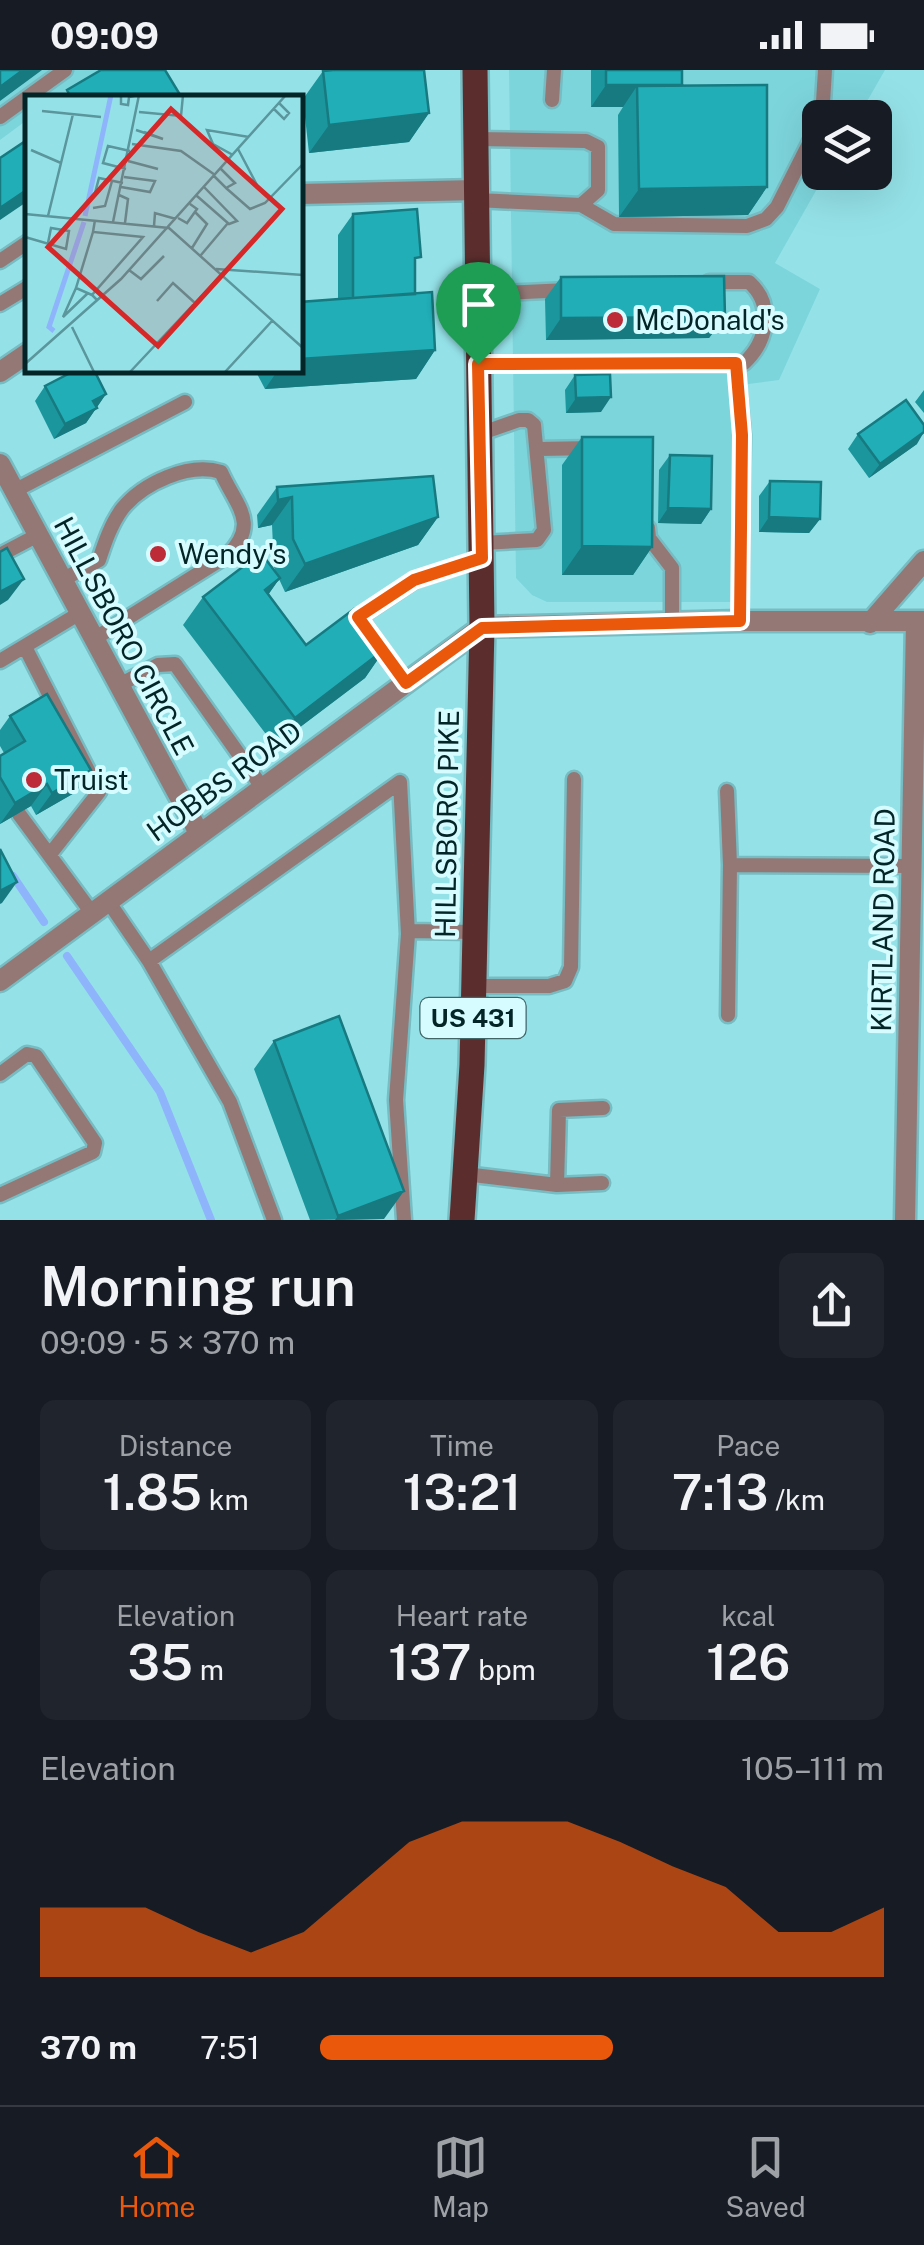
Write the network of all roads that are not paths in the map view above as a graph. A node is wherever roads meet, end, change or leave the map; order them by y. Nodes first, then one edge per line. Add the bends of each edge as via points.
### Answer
1 (65, 70) edge
2 (475, 70) edge
3 (554, 70) edge
4 (825, 70) edge
5 (30, 95) edge
6 (25, 99) edge
7 (552, 100) dead end
8 (823, 100) edge
9 (0, 117) edge
10 (476, 138) junction
11 (802, 157) edge
12 (302, 194) edge
13 (476, 195) junction
14 (581, 206) junction
15 (25, 244) edge
16 (0, 261) edge
17 (688, 283) edge
18 (592, 288) edge
19 (25, 289) edge
20 (478, 294) junction
21 (0, 304) edge
22 (25, 356) edge
23 (736, 363) junction
24 (478, 364) junction
25 (0, 372) edge
26 (185, 402) dead end
27 (480, 434) junction
28 (614, 448) edge
29 (539, 449) junction
30 (0, 464) edge
31 (14, 491) junction
32 (647, 505) edge
33 (38, 535) junction
34 (481, 550) junction
35 (0, 554) edge
36 (924, 561) edge
37 (62, 580) junction
38 (80, 613) junction
39 (740, 621) junction
40 (920, 621) edge
41 (870, 623) junction
42 (672, 624) junction
43 (482, 628) junction
44 (94, 640) junction
45 (24, 647) junction
46 (0, 661) edge
47 (406, 683) junction
48 (119, 685) junction
49 (574, 779) dead end
50 (262, 787) junction
51 (727, 791) dead end
52 (19, 814) edge
53 (199, 833) junction
54 (51, 854) junction
55 (730, 864) junction
56 (912, 866) junction
57 (100, 907) junction
58 (408, 931) junction
59 (475, 932) junction
60 (149, 961) junction
61 (0, 981) edge
62 (473, 986) junction
63 (728, 1015) dead end
64 (0, 1074) edge
65 (603, 1108) dead end
66 (464, 1174) junction
67 (602, 1183) dead end
68 (557, 1185) junction
69 (0, 1195) edge
70 (274, 1220) edge
71 (404, 1220) edge
72 (462, 1220) edge
73 (905, 1220) edge

1 - 5 lane
2 - 10 main road, HILLSBORO PIKE / US 431
3 - 7 lane
4 - 8 lane
6 - 9 lane
10 - 13 main road, HILLSBORO PIKE / US 431
10 - 14 lane via 586,141 598,147 598,190
11 - 14 lane via 777,208 746,226 614,224
12 - 13 street
13 - 14 lane
13 - 20 main road, HILLSBORO PIKE / US 431
15 - 16 lane
17 - 23 lane via 749,282 760,291 766,314 758,350
18 - 20 lane
19 - 21 lane
20 - 24 main road, HILLSBORO PIKE / US 431
22 - 25 street
23 - 24 lane
23 - 39 lane
24 - 27 main road, HILLSBORO PIKE / US 431
26 - 31 lane
27 - 29 lane via 528,420
27 - 34 main road, HILLSBORO PIKE / US 431
28 - 29 lane
29 - 34 lane via 544,530 537,540
30 - 31 street, HILLSBORO CIRCLE
31 - 33 street, HILLSBORO CIRCLE
32 - 42 lane via 649,538 672,568
33 - 35 lane
33 - 37 street, HILLSBORO CIRCLE
34 - 43 main road, HILLSBORO PIKE / US 431
34 - 47 lane via 414,580 358,617
36 - 41 street
37 - 38 street, HILLSBORO CIRCLE
37 - 44 lane via 100,560 123,508 144,490 182,471 221,472 246,522 243,540
38 - 44 street, HILLSBORO CIRCLE
38 - 45 lane
39 - 41 street
39 - 42 street
40 - 41 street
40 - 56 street, KIRTLAND ROAD
42 - 43 street
43 - 47 street, HOBBS ROAD
43 - 59 main road, HILLSBORO PIKE / US 431
44 - 48 street, HILLSBORO CIRCLE
45 - 46 lane
45 - 54 lane via 99,792
47 - 50 street, HOBBS ROAD
48 - 50 lane via 158,664 175,664
48 - 53 street, HILLSBORO CIRCLE
49 - 62 lane via 571,968 565,981
50 - 53 street, HOBBS ROAD
51 - 55 lane
52 - 54 lane
53 - 57 street, HOBBS ROAD
54 - 57 lane
55 - 56 lane
55 - 63 lane
56 - 73 street, KIRTLAND ROAD
57 - 60 lane
57 - 61 street, HOBBS ROAD
58 - 59 lane
58 - 60 lane via 400,782
58 - 71 lane via 396,1100
59 - 62 main road, HILLSBORO PIKE / US 431
60 - 70 lane via 230,1102
62 - 66 main road, HILLSBORO PIKE / US 431
64 - 69 lane via 27,1054 36,1056 95,1143 93,1152
65 - 68 lane via 558,1110
66 - 68 lane
66 - 72 main road, HILLSBORO PIKE / US 431
67 - 68 lane

